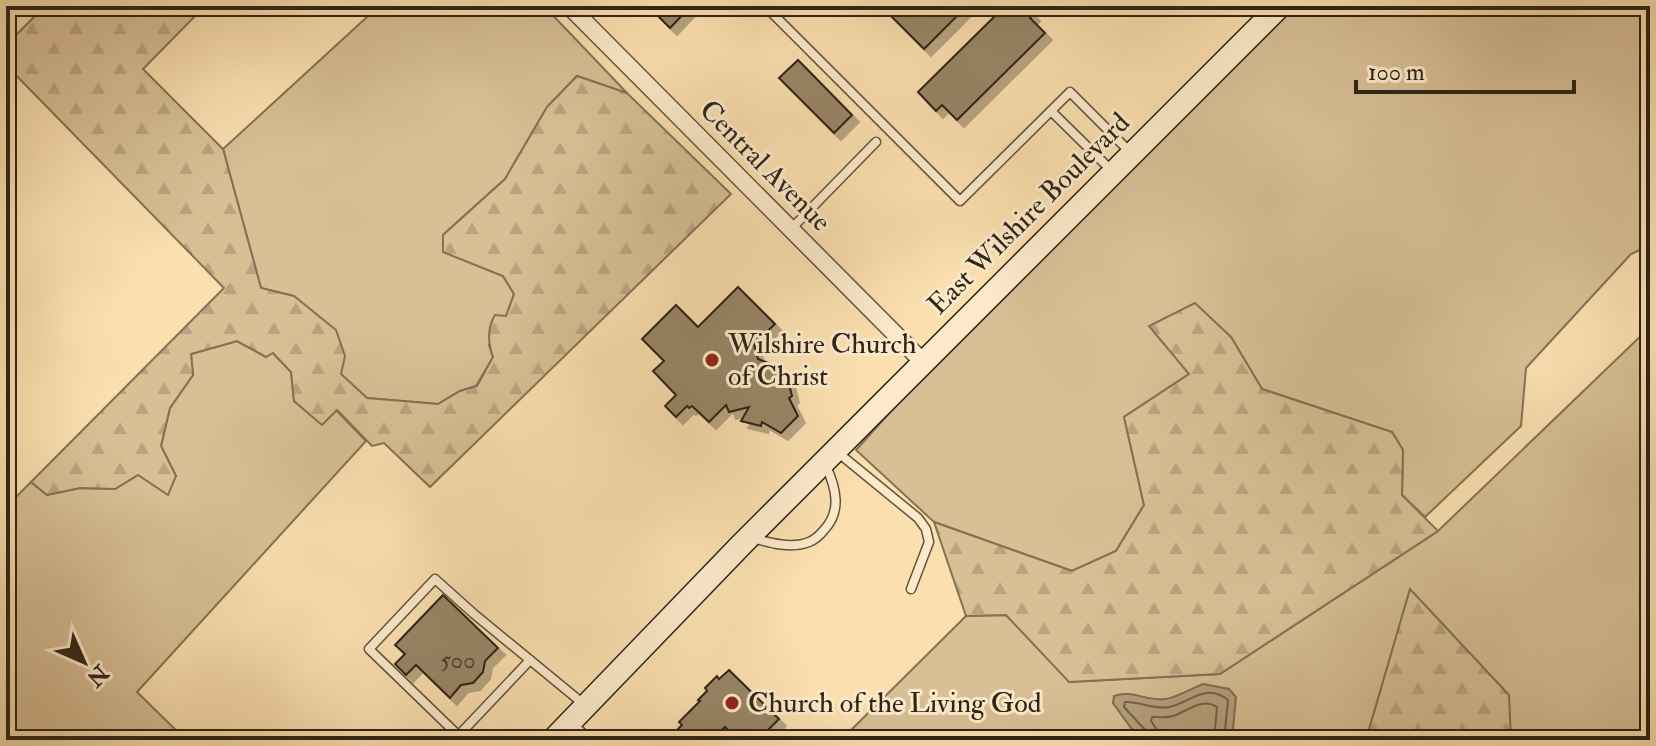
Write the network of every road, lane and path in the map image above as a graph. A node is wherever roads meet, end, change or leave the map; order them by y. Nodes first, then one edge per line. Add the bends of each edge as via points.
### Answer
1 (569, 6) edge
2 (765, 6) edge
3 (1280, 6) edge
4 (1051, 111) junction
5 (876, 142) dead end
6 (1132, 154) junction
7 (1113, 172) junction
8 (791, 229) junction
9 (923, 362) junction
10 (830, 456) junction
11 (749, 537) junction
12 (911, 589) dead end
13 (530, 660) junction
14 (586, 706) junction
15 (568, 735) edge
16 (461, 738) edge

1 - 8 street, Central Avenue
2 - 4 lane via 960,201
3 - 6 street, East Wilshire Boulevard
4 - 6 lane via 1070,92
4 - 7 lane
5 - 8 lane
6 - 7 street, East Wilshire Boulevard
7 - 9 street, East Wilshire Boulevard
8 - 9 street, Central Avenue
9 - 10 street, East Wilshire Boulevard
10 - 11 street, East Wilshire Boulevard
10 - 11 lane via 836,509 831,523 810,542 795,545
10 - 12 lane via 926,529 929,542
11 - 14 street, East Wilshire Boulevard
13 - 14 lane
13 - 16 lane
13 - 16 lane via 435,579 369,649
14 - 15 street, East Wilshire Boulevard

